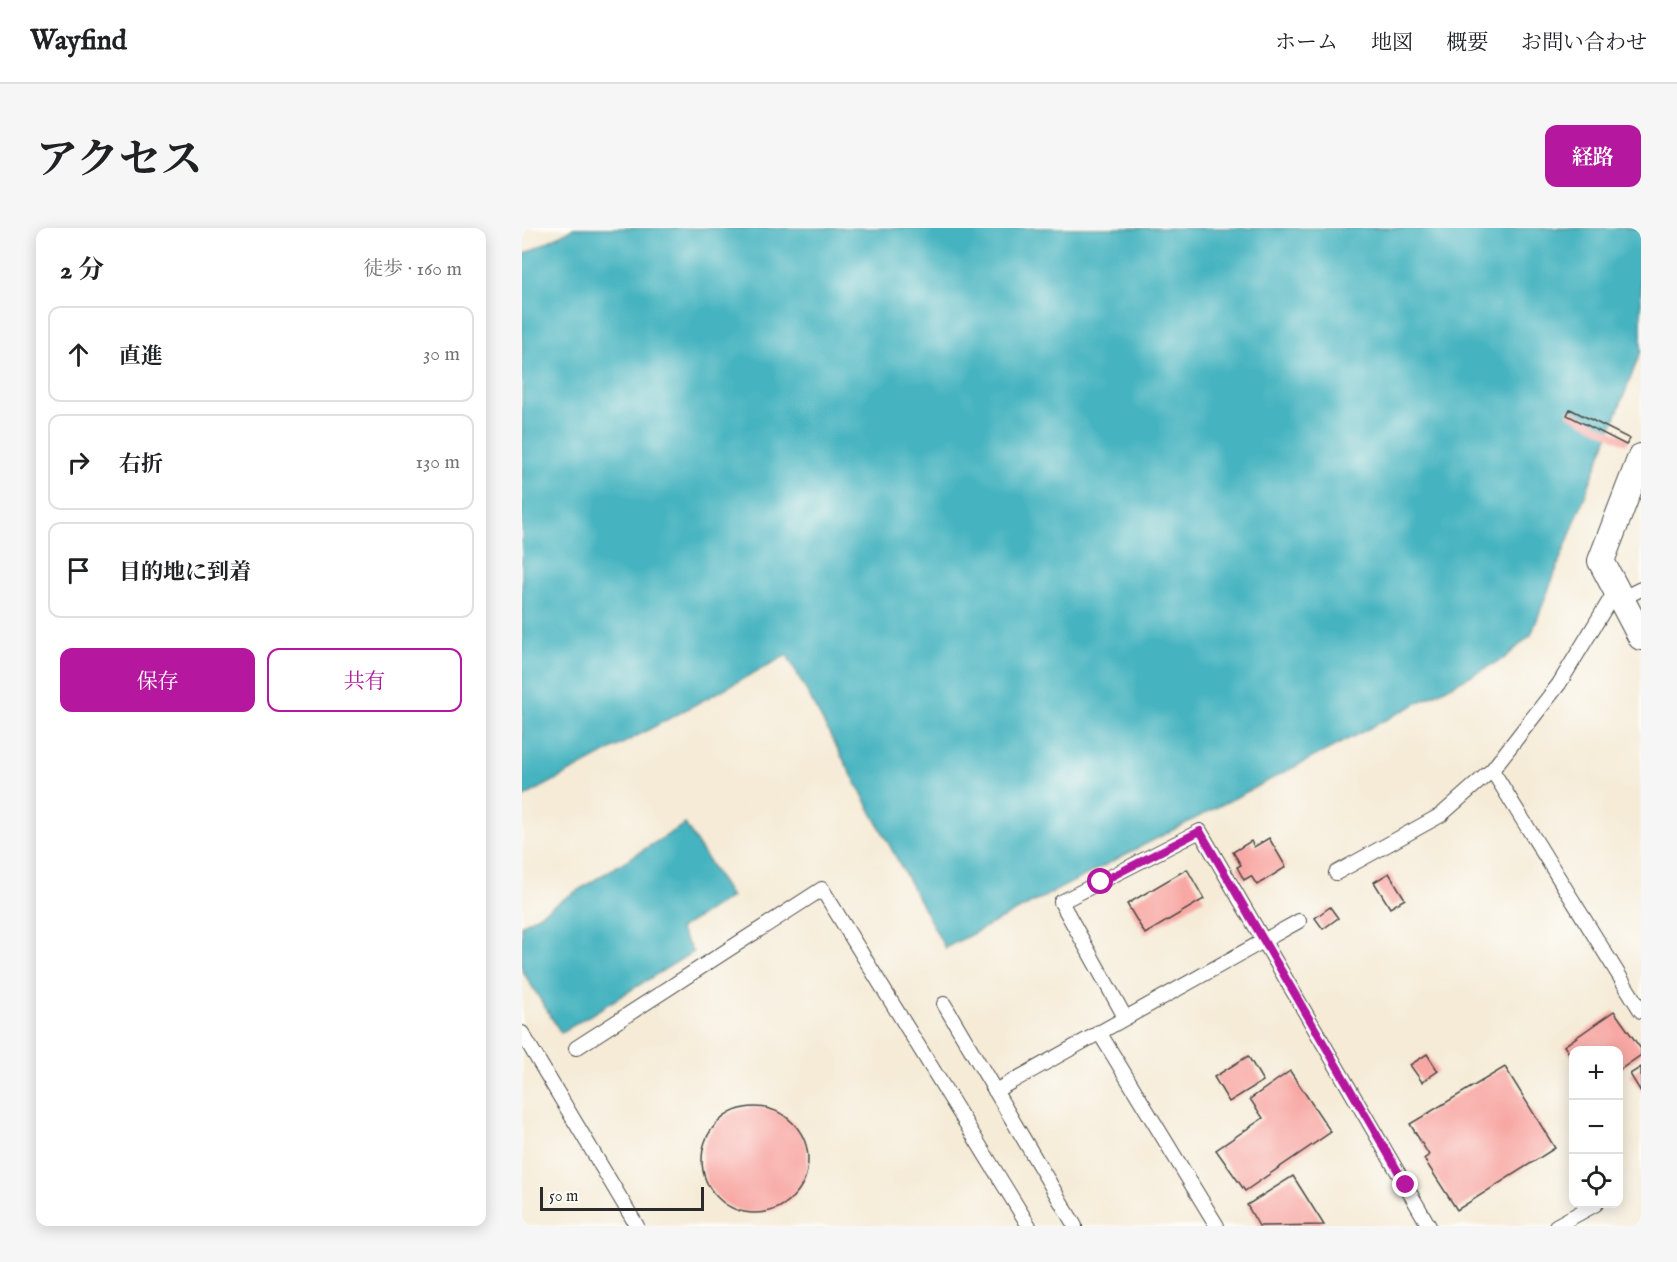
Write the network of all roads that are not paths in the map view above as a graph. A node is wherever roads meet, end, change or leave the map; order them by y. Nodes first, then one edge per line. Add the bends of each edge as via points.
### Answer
1 (1641, 457) edge
2 (1626, 593) edge
3 (1641, 638) edge
4 (1492, 770) junction
5 (1336, 873) dead end
6 (1299, 921) dead end
7 (1264, 940) junction
8 (944, 1004) dead end
9 (1641, 1011) edge
10 (1125, 1017) junction
11 (1099, 1032) junction
12 (522, 1033) edge
13 (576, 1048) dead end
14 (995, 1091) junction
15 (1587, 1208) edge
16 (637, 1226) edge
17 (1029, 1226) edge
18 (1075, 1226) edge
19 (1217, 1226) edge
20 (1429, 1226) edge
21 (1556, 1226) edge

1 - 2 street via 1601,561
2 - 3 street
2 - 4 lane
4 - 5 lane via 1441,815
4 - 9 lane
6 - 7 lane
7 - 10 lane
7 - 10 lane via 1200,831 1061,902
7 - 20 lane
8 - 14 lane
10 - 11 lane
11 - 14 lane
11 - 19 lane
12 - 16 lane
13 - 17 lane via 822,889
14 - 18 lane
15 - 21 lane

